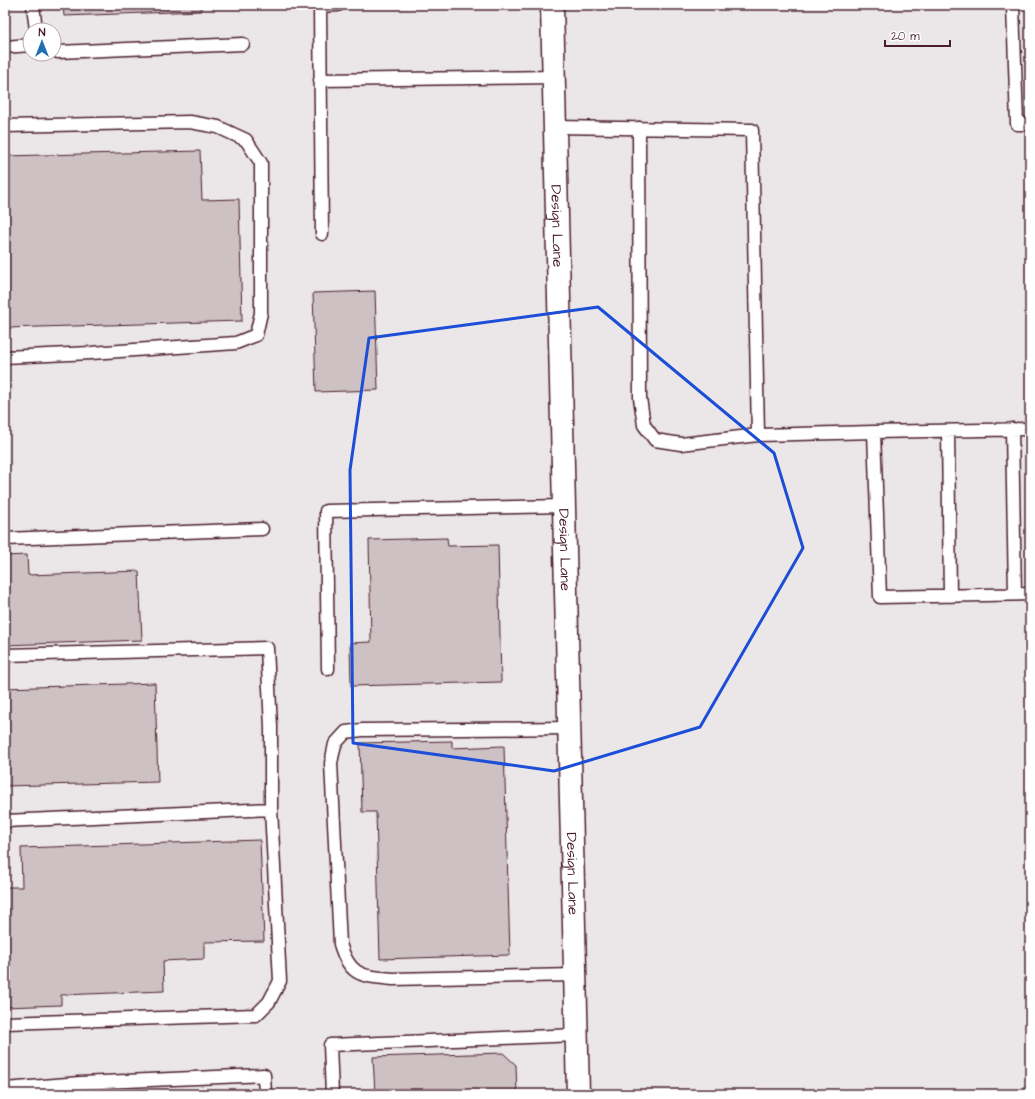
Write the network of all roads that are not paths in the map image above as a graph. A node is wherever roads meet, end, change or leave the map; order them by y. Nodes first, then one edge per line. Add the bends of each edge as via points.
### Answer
1 (33, 5) edge
2 (338, 5) edge
3 (552, 5) edge
4 (1013, 5) edge
5 (35, 22) edge
6 (243, 44) dead end
7 (22, 46) edge
8 (5, 47) edge
9 (62, 52) edge
10 (553, 78) junction
11 (320, 80) junction
12 (1030, 124) edge
13 (5, 126) edge
14 (554, 127) junction
15 (640, 128) junction
16 (322, 234) dead end
17 (5, 357) edge
18 (1012, 429) junction
19 (1030, 429) edge
20 (948, 431) junction
21 (874, 432) junction
22 (758, 435) junction
23 (564, 506) junction
24 (262, 529) dead end
25 (5, 539) edge
26 (1015, 594) junction
27 (1030, 594) edge
28 (950, 596) junction
29 (5, 655) edge
30 (328, 669) dead end
31 (569, 728) junction
32 (271, 808) junction
33 (5, 820) edge
34 (576, 975) junction
35 (5, 1022) edge
36 (577, 1035) junction
37 (5, 1089) edge
38 (265, 1094) edge
39 (332, 1094) edge
40 (578, 1094) edge

1 - 5 lane
2 - 11 lane via 320,6
3 - 10 street, Design Lane
4 - 12 lane via 1017,124
6 - 9 lane
7 - 8 lane
10 - 11 lane
10 - 14 street, Design Lane
11 - 16 lane
13 - 17 lane via 190,122 218,127 246,140 261,163 261,313 256,335 236,343
14 - 15 lane
14 - 23 street, Design Lane
15 - 22 lane via 752,130
15 - 22 lane via 640,398 644,425 655,440 681,444
18 - 19 lane
18 - 20 lane
18 - 26 lane
20 - 21 lane
20 - 28 lane
21 - 22 lane
21 - 28 lane via 880,597
23 - 30 lane via 326,511
23 - 31 street, Design Lane
24 - 25 lane
26 - 27 lane
26 - 28 lane
29 - 32 lane via 267,648 271,727
31 - 34 street, Design Lane
31 - 34 lane via 346,732 336,744 331,763 340,944 345,960 353,970 369,977 393,979
32 - 33 lane
32 - 35 lane via 280,980 269,1002 256,1015
34 - 36 street, Design Lane
36 - 39 lane via 330,1045
36 - 40 street, Design Lane
37 - 38 lane via 264,1075

